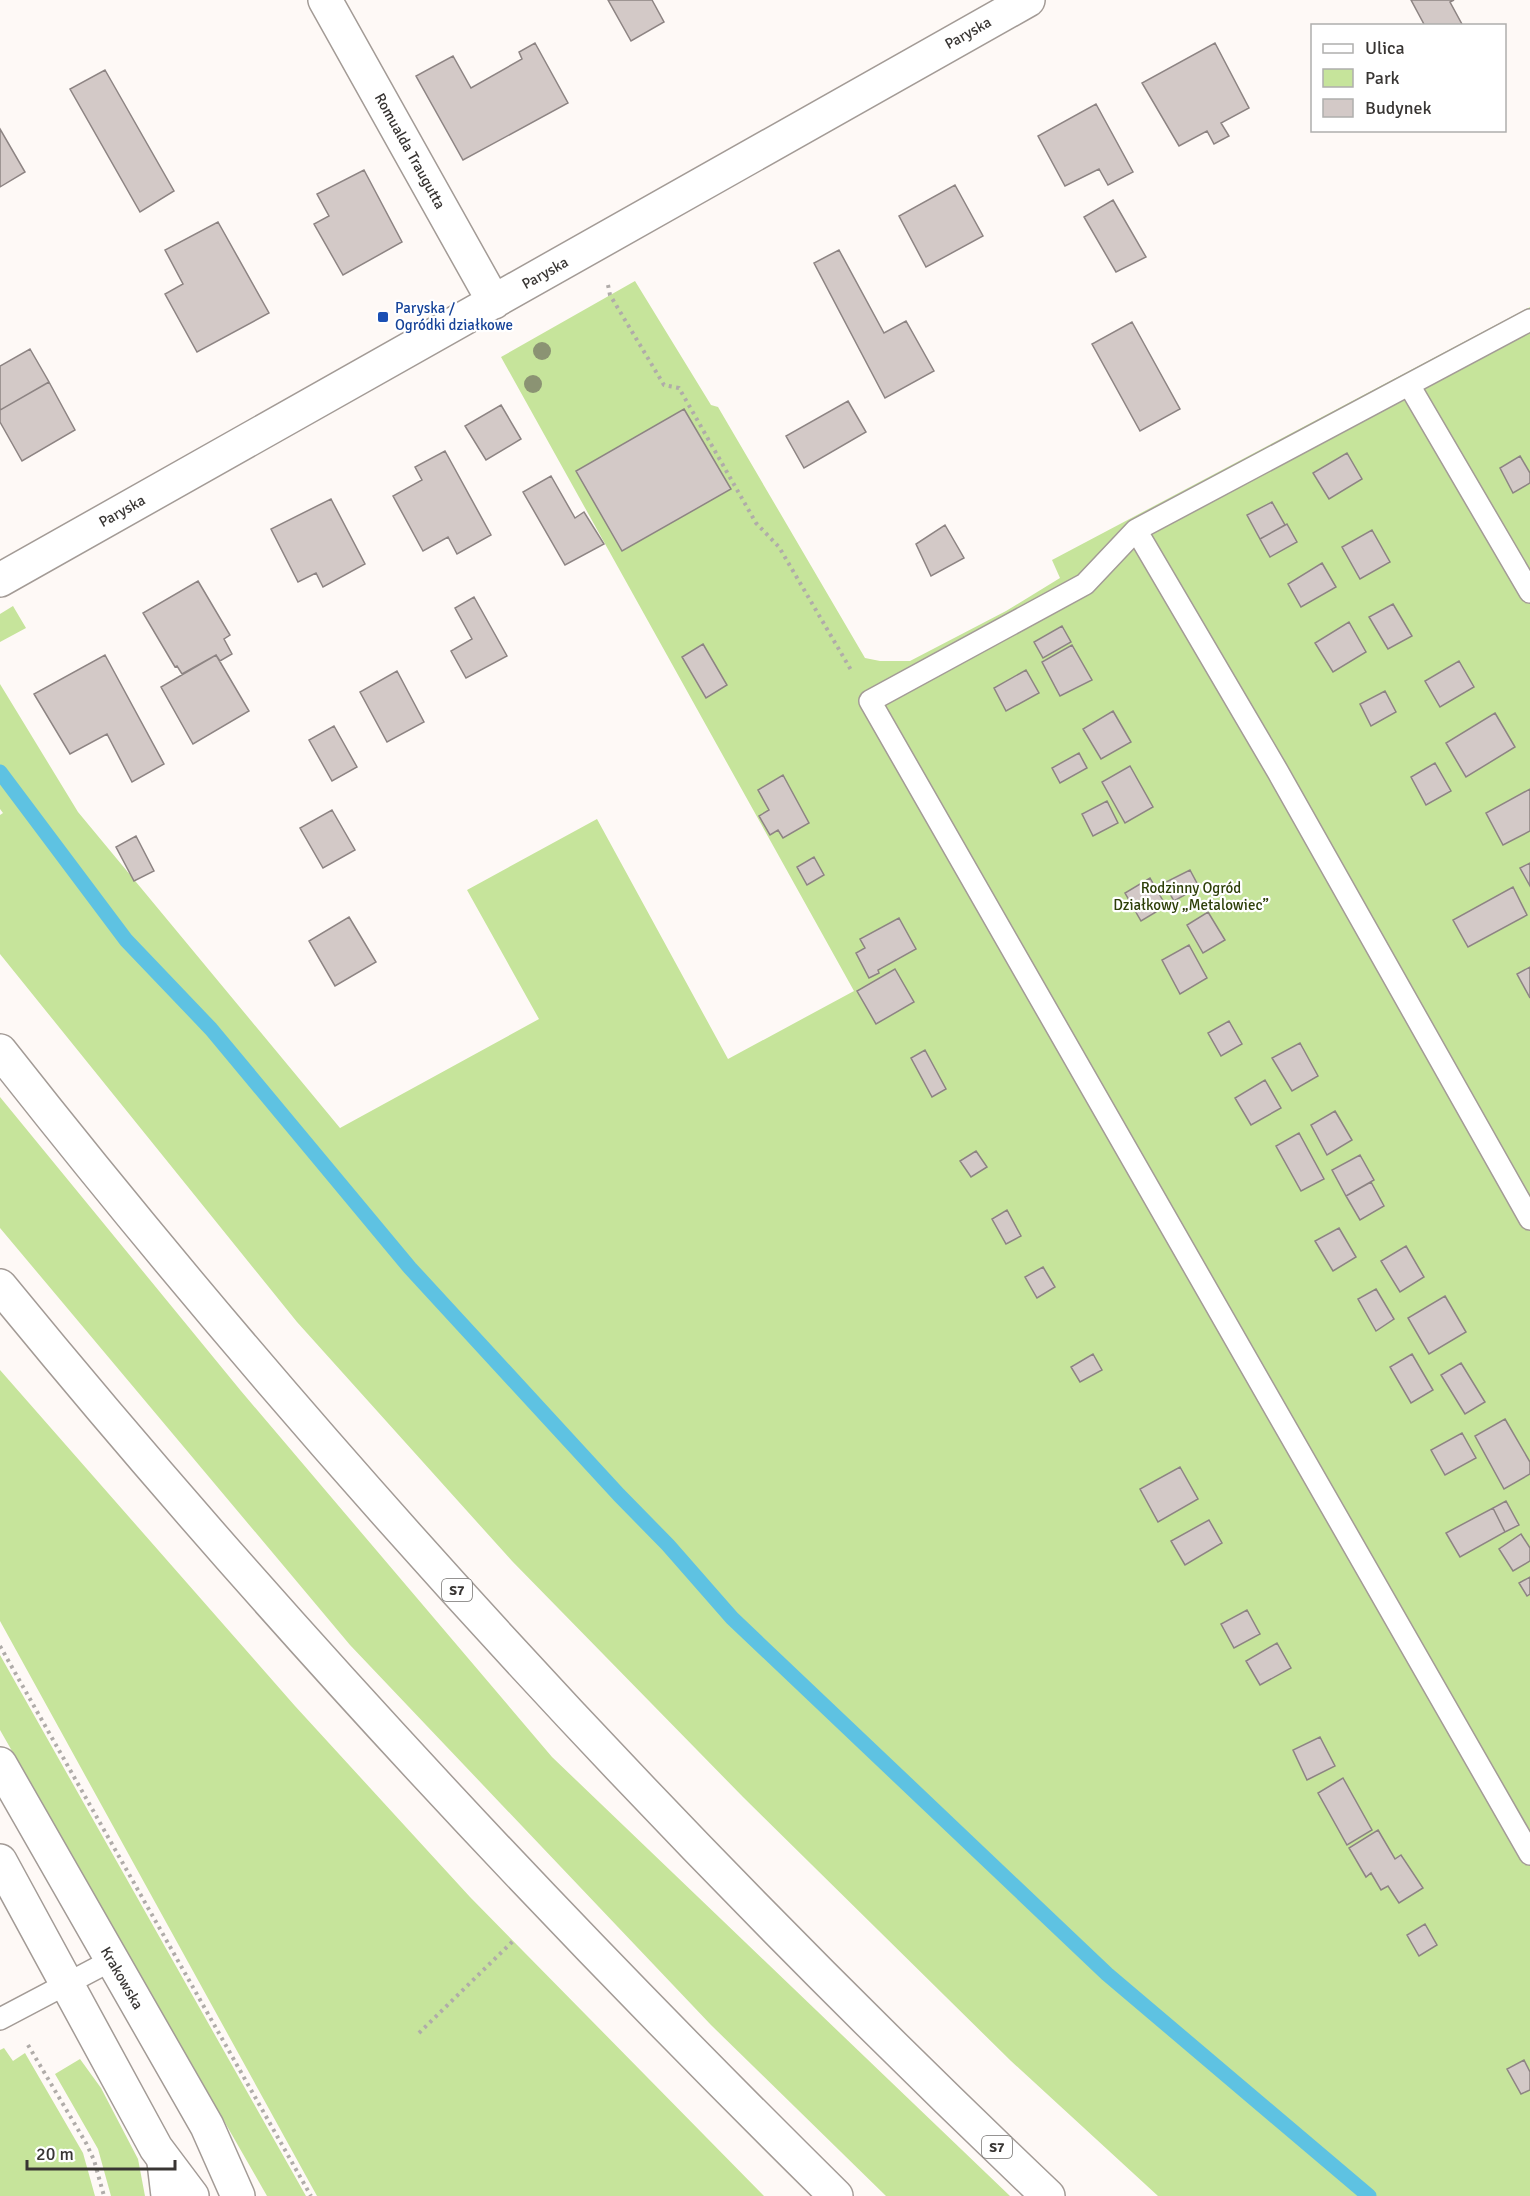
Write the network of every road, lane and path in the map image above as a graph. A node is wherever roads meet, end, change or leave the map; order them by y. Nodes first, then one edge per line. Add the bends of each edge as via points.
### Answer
1 (325, 0) edge
2 (1028, 0) edge
3 (599, 243) junction
4 (494, 302) junction
5 (1530, 320) edge
6 (1409, 385) junction
7 (1137, 530) junction
8 (0, 580) edge
9 (1530, 592) edge
10 (870, 701) junction
11 (0, 1052) edge
12 (1530, 1219) edge
13 (0, 1286) edge
14 (0, 1646) edge
15 (0, 1764) edge
16 (1530, 1854) edge
17 (0, 1861) edge
18 (513, 1941) dead end
19 (112, 1960) junction
20 (67, 1983) junction
21 (5, 2016) edge
22 (419, 2033) dead end
23 (156, 2148) junction
24 (104, 2196) edge
25 (162, 2196) edge
26 (192, 2196) edge
27 (238, 2196) edge
28 (311, 2196) edge
29 (836, 2196) edge
30 (1048, 2196) edge

1 - 4 main road, Romualda Traugutta
2 - 3 main road, Paryska
3 - 4 main road, Paryska
3 - 10 path via 610,295 664,385 679,388 756,523 779,547
4 - 8 main road, Paryska
5 - 6 lane
6 - 7 lane
6 - 9 lane
7 - 10 lane via 1085,584
7 - 12 lane
10 - 16 lane
11 - 30 main road, S7 via 182,1275 521,1661 875,2029
13 - 29 main road via 175,1495 355,1699 646,2007
14 - 28 path
15 - 19 main road, Krakowska
17 - 20 main road
18 - 22 path
19 - 20 lane
19 - 27 main road, Krakowska via 207,2126
20 - 21 lane
20 - 23 main road
21 - 24 path via 86,2143
23 - 25 lane
23 - 26 main road

